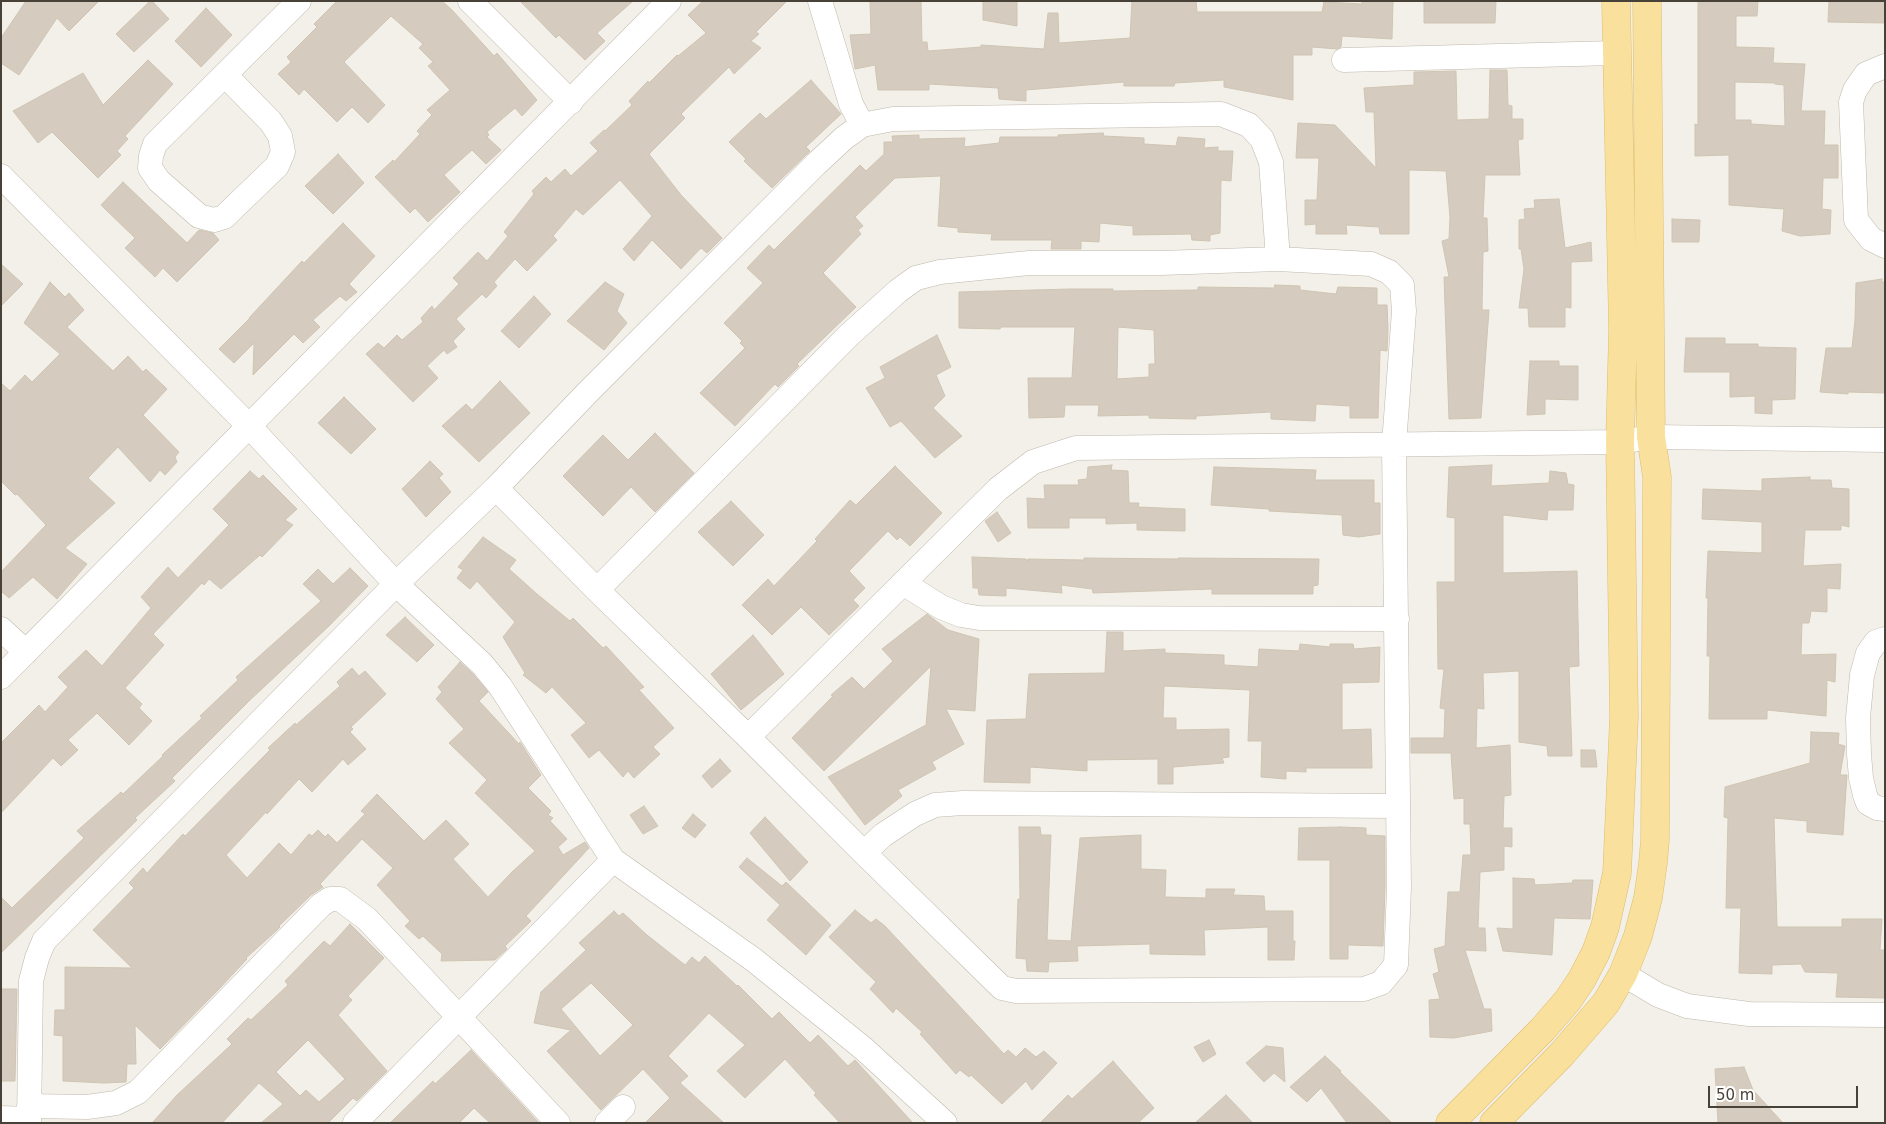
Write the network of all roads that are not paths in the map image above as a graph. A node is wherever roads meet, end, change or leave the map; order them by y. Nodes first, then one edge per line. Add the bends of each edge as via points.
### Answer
1 (299, 1) edge
2 (470, 1) edge
3 (669, 1) edge
4 (820, 1) edge
5 (1616, 1) edge
6 (1647, 1) edge
7 (1616, 53) junction
8 (1344, 60) dead end
9 (1885, 66) edge
10 (226, 76) junction
11 (571, 102) junction
12 (862, 125) junction
13 (1, 176) edge
14 (1885, 246) edge
15 (1278, 259) junction
16 (250, 427) junction
17 (1651, 437) junction
18 (1885, 440) edge
19 (1620, 442) junction
20 (1394, 444) junction
21 (496, 488) junction
22 (903, 583) junction
23 (396, 584) junction
24 (597, 590) junction
25 (1397, 619) junction
26 (1, 629) edge
27 (1885, 639) edge
28 (26, 652) junction
29 (1, 677) edge
30 (748, 737) junction
31 (1397, 806) junction
32 (1885, 809) edge
33 (864, 853) junction
34 (613, 860) junction
35 (1623, 974) junction
36 (1885, 1015) edge
37 (459, 1017) junction
38 (29, 1116) edge
39 (1, 1118) edge
40 (355, 1123) edge
41 (558, 1123) edge
42 (945, 1123) edge
43 (1450, 1123) edge
44 (1494, 1123) edge

1 - 10 street
2 - 11 street
3 - 11 street
4 - 12 street via 851,104
5 - 7 main road
6 - 17 main road
7 - 8 street
7 - 19 main road via 1623,330
9 - 14 street via 1866,74 1851,102 1856,220 1871,239
10 - 10 street via 155,144 151,156 150,168 159,180 199,216 214,220 224,217 276,166 283,152 280,136 271,122
11 - 16 street
12 - 15 street via 893,119 1229,116 1249,125 1262,139 1271,162
12 - 21 street via 802,178
13 - 16 street
15 - 20 street via 1371,264 1389,272 1402,285 1404,311
15 - 24 street via 1029,263 940,272 916,278 849,335
16 - 23 street
16 - 28 street
17 - 18 street
17 - 19 street
17 - 35 main road via 1657,477 1655,840 1646,907
19 - 20 street
19 - 43 main road via 1624,717 1617,873 1612,902 1596,952 1568,1000
20 - 22 street via 1076,448 1033,462 998,489
20 - 25 street
21 - 23 street
21 - 24 street
22 - 25 street via 941,607 979,618
22 - 30 street
23 - 34 street via 482,664 500,686
23 - 38 street via 44,941 31,981
24 - 30 street
25 - 31 street
26 - 28 street
27 - 32 street via 1876,642 1868,653 1862,675 1858,718 1865,795 1868,803
28 - 29 street
30 - 33 street
31 - 33 street via 935,805 915,814
31 - 33 street via 1399,887 1396,965 1381,983 1364,989 1016,991 1002,988
34 - 37 street
34 - 42 street via 754,960 864,1049
35 - 36 street via 1658,995 1687,1006 1748,1014
35 - 44 main road via 1606,1003 1586,1027
37 - 38 street via 367,919 340,899 330,899 138,1092 116,1102
37 - 40 street
37 - 41 street
38 - 39 street

